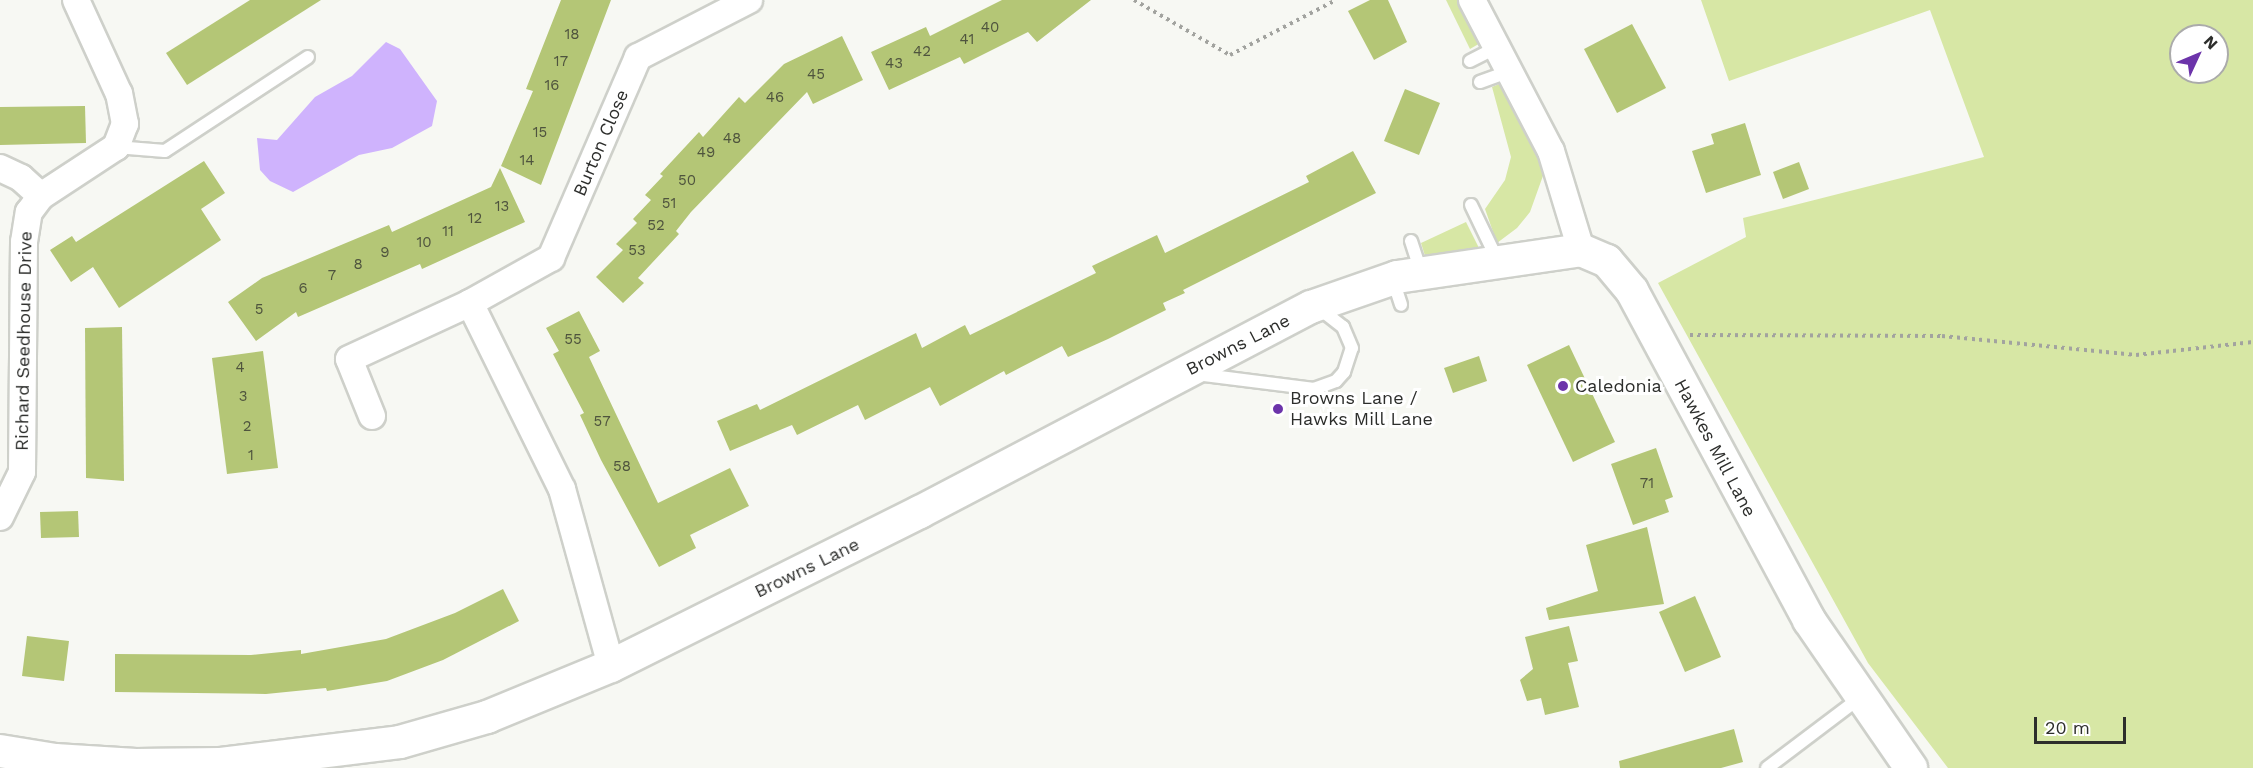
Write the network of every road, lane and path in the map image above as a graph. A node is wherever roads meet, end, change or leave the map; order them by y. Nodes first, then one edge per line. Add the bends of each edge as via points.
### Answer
1 (76, 0) edge
2 (749, 0) edge
3 (1134, 0) edge
4 (1336, 0) edge
5 (1472, 0) edge
6 (1497, 47) junction
7 (308, 57) dead end
8 (1470, 61) dead end
9 (1510, 71) junction
10 (1480, 82) dead end
11 (116, 147) junction
12 (0, 168) edge
13 (41, 196) junction
14 (1471, 204) dead end
15 (1411, 241) dead end
16 (1581, 250) junction
17 (1498, 261) junction
18 (1405, 285) junction
19 (470, 303) junction
20 (1311, 307) junction
21 (2253, 342) edge
22 (1661, 346) junction
23 (1185, 373) junction
24 (372, 416) dead end
25 (0, 517) edge
26 (610, 666) junction
27 (1861, 697) junction
28 (0, 751) edge
29 (1767, 768) edge
30 (1911, 768) edge

1 - 11 street via 124,112 123,136
2 - 19 street, Burton Close via 638,57 551,258
3 - 4 path via 1230,55
5 - 6 street
6 - 8 lane
6 - 9 street
7 - 11 lane via 165,151
9 - 10 lane
9 - 16 street via 1551,151
11 - 13 street, Richard Seedhouse Drive
12 - 13 street via 21,178
13 - 25 street, Richard Seedhouse Drive via 29,212 24,242 22,472
14 - 17 lane
15 - 18 lane
16 - 17 street, Browns Lane
16 - 22 street, Hawkes Mill Lane via 1594,253 1621,274
17 - 18 street, Browns Lane
18 - 20 street, Browns Lane
19 - 24 street, Burton Close via 349,359
19 - 26 street via 562,489
20 - 23 street, Browns Lane
20 - 23 lane via 1335,317 1349,338 1350,357 1336,381 1314,389
21 - 22 path via 2136,355 1942,336 1695,333
22 - 27 street, Hawkes Mill Lane via 1809,620
23 - 26 street, Browns Lane via 920,512
26 - 28 street, Browns Lane via 487,717 400,742 307,756 221,764 136,765 55,760
27 - 29 lane
27 - 30 street, Hawkes Mill Lane

